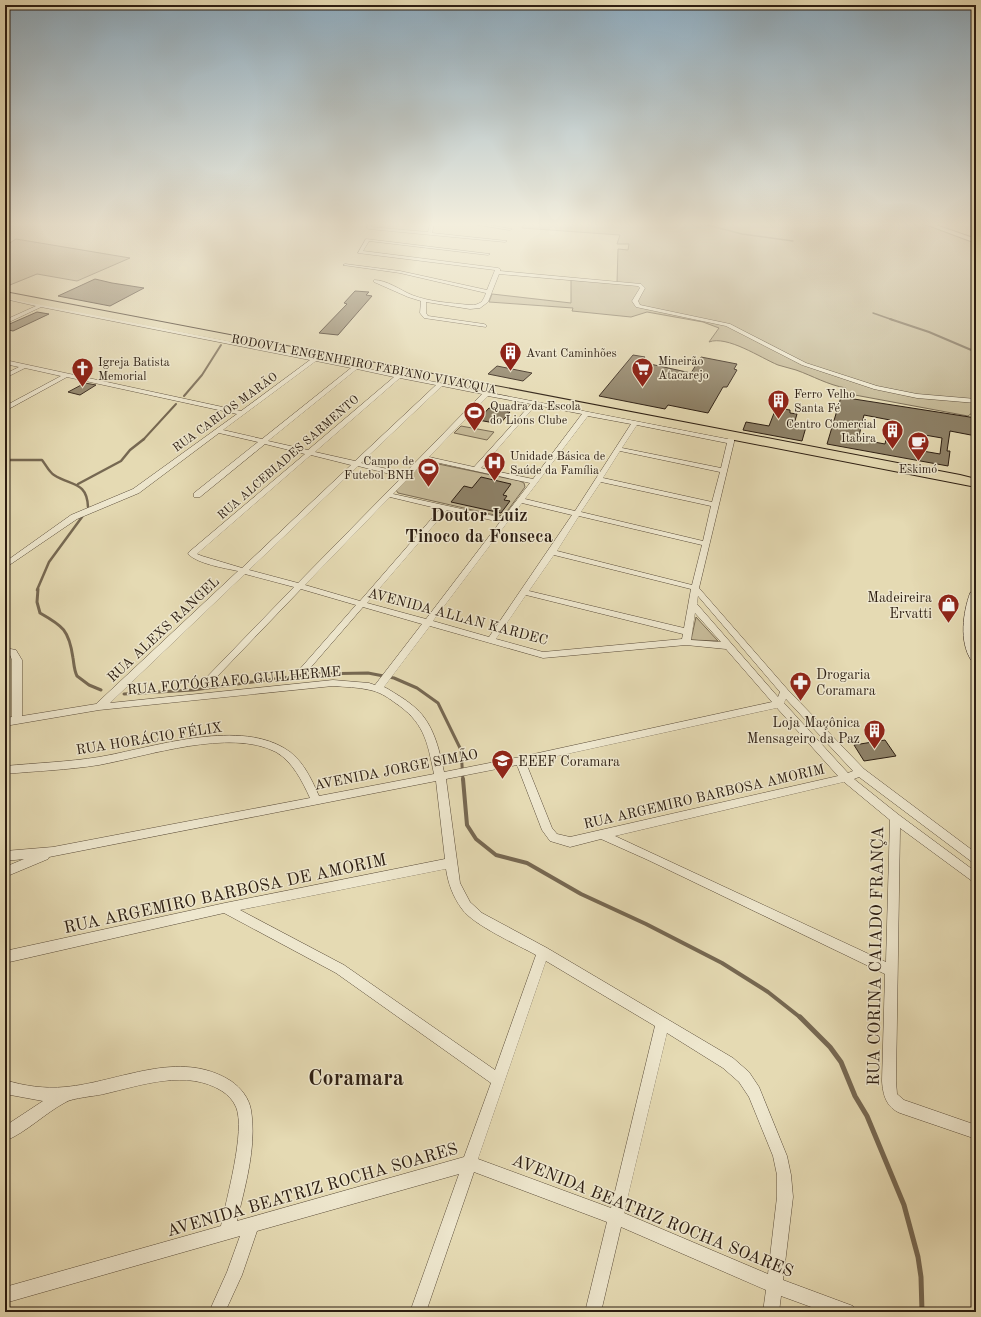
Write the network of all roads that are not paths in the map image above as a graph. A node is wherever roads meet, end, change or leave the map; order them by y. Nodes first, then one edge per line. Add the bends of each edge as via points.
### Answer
1 (389, 285) edge
2 (460, 285) edge
3 (492, 285) edge
4 (640, 285) edge
5 (489, 292) junction
6 (5, 295) edge
7 (5, 298) edge
8 (424, 300) junction
9 (43, 304) junction
10 (5, 322) edge
11 (484, 326) dead end
12 (288, 352) junction
13 (314, 360) junction
14 (5, 362) edge
15 (25, 366) junction
16 (355, 368) junction
17 (66, 375) junction
18 (5, 376) edge
19 (398, 376) junction
20 (442, 384) junction
21 (486, 394) junction
22 (535, 400) junction
23 (976, 401) edge
24 (5, 409) edge
25 (243, 413) junction
26 (586, 414) junction
27 (635, 423) junction
28 (220, 431) junction
29 (732, 439) junction
30 (264, 442) junction
31 (618, 450) junction
32 (309, 452) junction
33 (424, 458) junction
34 (358, 464) junction
35 (476, 469) junction
36 (724, 471) junction
37 (407, 476) junction
38 (599, 479) junction
39 (960, 479) junction
40 (976, 480) edge
41 (533, 481) junction
42 (976, 484) edge
43 (196, 495) dead end
44 (389, 495) junction
45 (520, 500) junction
46 (716, 505) junction
47 (446, 508) junction
48 (577, 514) junction
49 (504, 521) junction
50 (707, 544) junction
51 (552, 552) junction
52 (192, 554) joint
53 (5, 566) edge
54 (244, 570) junction
55 (301, 586) junction
56 (695, 588) junction
57 (525, 592) junction
58 (976, 593) edge
59 (362, 604) junction
60 (693, 605) junction
61 (428, 622) junction
62 (687, 632) junction
63 (491, 640) junction
64 (686, 642) junction
65 (728, 646) junction
66 (5, 651) edge
67 (975, 651) edge
68 (761, 665) junction
69 (748, 668) junction
70 (302, 672) dead end
71 (207, 682) dead end
72 (380, 685) junction
73 (785, 692) junction
74 (779, 704) junction
75 (99, 707) junction
76 (17, 719) junction
77 (5, 722) edge
78 (520, 761) junction
79 (5, 770) edge
80 (860, 772) junction
81 (440, 776) junction
82 (846, 778) junction
83 (316, 800) junction
84 (895, 818) junction
85 (602, 836) junction
86 (52, 852) junction
87 (5, 856) edge
88 (976, 859) edge
89 (451, 863) junction
90 (5, 872) edge
91 (976, 878) edge
92 (225, 908) junction
93 (543, 952) junction
94 (5, 957) edge
95 (890, 970) junction
96 (662, 1025) junction
97 (498, 1081) junction
98 (5, 1087) edge
99 (66, 1094) junction
100 (976, 1132) edge
101 (5, 1134) edge
102 (470, 1163) junction
103 (615, 1217) junction
104 (252, 1224) junction
105 (227, 1232) junction
106 (774, 1285) junction
107 (5, 1295) edge
108 (217, 1312) edge
109 (418, 1312) edge
110 (593, 1312) edge
111 (771, 1312) edge
112 (846, 1312) edge

1 - 8 street
2 - 5 street
3 - 5 street
4 - 23 street via 643,288 635,300 638,306 728,325 804,364 853,382 898,393
5 - 8 street via 484,304 474,307
6 - 9 highway, RODOVIA ENGENHEIRO FABIANO VIVACQUA
7 - 9 street
8 - 11 street via 423,313 426,316
9 - 10 street
9 - 12 highway, RODOVIA ENGENHEIRO FABIANO VIVACQUA
12 - 13 street
12 - 22 highway, RODOVIA ENGENHEIRO FABIANO VIVACQUA
13 - 16 street
13 - 25 street, RUA CARLOS MARÃO
14 - 15 street
15 - 17 street
15 - 18 street
16 - 19 street
16 - 30 street
17 - 24 street
17 - 25 street
19 - 20 street
19 - 32 street, RUA ALCEBIADES SARMENTO
20 - 21 street
20 - 34 street, RUA ALEXS RANGEL
21 - 22 street
21 - 33 street
22 - 26 street
22 - 29 highway, RODOVIA ENGENHEIRO FABIANO VIVACQUA
22 - 35 street
25 - 28 street, RUA CARLOS MARÃO
26 - 27 street
26 - 41 street
27 - 29 street
27 - 31 street
28 - 30 street
28 - 53 street, RUA CARLOS MARÃO via 136,491 74,517
29 - 36 street
29 - 39 highway, RODOVIA ENGENHEIRO FABIANO VIVACQUA
30 - 32 street
30 - 43 street
31 - 36 street
31 - 38 street
32 - 34 street
32 - 52 street, RUA ALCEBIADES SARMENTO
33 - 35 street
33 - 37 street
34 - 37 street
34 - 54 street, RUA ALEXS RANGEL
35 - 41 street
36 - 46 street
37 - 44 street
38 - 46 street
38 - 48 street
39 - 40 highway, RODOVIA ENGENHEIRO FABIANO VIVACQUA
39 - 42 highway, RODOVIA ENGENHEIRO FABIANO VIVACQUA
41 - 45 street
44 - 47 street
44 - 55 street
45 - 48 street
45 - 49 street
46 - 50 street
47 - 49 street
47 - 59 street
48 - 50 street
48 - 51 street
49 - 61 street
50 - 56 street
51 - 56 street
51 - 57 street
52 - 54 street, AVENIDA ALLAN KARDEC
54 - 55 street, AVENIDA ALLAN KARDEC
54 - 75 street, RUA ALEXS RANGEL
55 - 59 street, AVENIDA ALLAN KARDEC
55 - 71 street
56 - 60 street
56 - 68 street
57 - 62 street
57 - 63 street
58 - 67 main road via 970,619
59 - 61 street, AVENIDA ALLAN KARDEC
59 - 70 street
60 - 62 street
60 - 65 street
61 - 63 street, AVENIDA ALLAN KARDEC
61 - 72 street
62 - 64 street
63 - 64 street, AVENIDA ALLAN KARDEC via 543,655
64 - 65 street, AVENIDA ALLAN KARDEC
65 - 69 street
66 - 76 street via 13,652 17,660
68 - 69 street
68 - 73 street
69 - 74 street
72 - 75 street, RUA FOTÓGRAFO GUILHERME via 333,683
72 - 81 street, RUA FOTÓGRAFO GUILHERME via 410,708 423,723 433,743
73 - 74 street
73 - 80 street
74 - 78 street, AVENIDA JORGE SIMÃO
74 - 82 street
75 - 76 street, RUA FOTÓGRAFO GUILHERME
76 - 77 street, RUA FOTÓGRAFO GUILHERME
78 - 81 street, AVENIDA JORGE SIMÃO
78 - 85 street, RUA ARGEMIRO BARBOSA AMORIM via 547,830 554,838 570,842
79 - 83 street, RUA HORÁCIO FÉLIX via 98,761 198,742 253,740 272,746 289,756 301,769
80 - 82 street, RUA ARGEMIRO BARBOSA AMORIM
80 - 88 street
81 - 83 street, AVENIDA JORGE SIMÃO
81 - 89 street, RUA FOTÓGRAFO GUILHERME
82 - 84 street
82 - 85 street, RUA ARGEMIRO BARBOSA AMORIM
83 - 86 street, AVENIDA JORGE SIMÃO
84 - 91 street
84 - 95 street, RUA CORINA CAIADO FRANÇA
85 - 95 street via 652,857
86 - 87 street, AVENIDA JORGE SIMÃO
86 - 90 street, AVENIDA JORGE SIMÃO
89 - 92 street, RUA ARGEMIRO BARBOSA DE AMORIM
89 - 93 street, RUA FOTÓGRAFO GUILHERME via 454,884 466,906 478,917
92 - 94 street, RUA ARGEMIRO BARBOSA DE AMORIM
92 - 97 street via 340,969
93 - 96 street, RUA FOTÓGRAFO GUILHERME
93 - 97 street
95 - 100 street, RUA CORINA CAIADO FRANÇA via 889,1081 894,1103
96 - 103 street
96 - 106 street, RUA FOTÓGRAFO GUILHERME via 728,1063 744,1077 754,1092 780,1156 784,1175 785,1197
97 - 102 street
98 - 99 street via 20,1092
99 - 101 street
99 - 105 street via 169,1073 202,1075 223,1082 236,1094 244,1108 246,1136
102 - 103 street, AVENIDA BEATRIZ ROCHA SOARES
102 - 104 street, AVENIDA BEATRIZ ROCHA SOARES
102 - 109 street
103 - 106 street, AVENIDA BEATRIZ ROCHA SOARES
103 - 110 street
104 - 105 street, AVENIDA BEATRIZ ROCHA SOARES
104 - 108 street via 234,1275
105 - 107 street, AVENIDA BEATRIZ ROCHA SOARES
106 - 111 street, RUA FOTÓGRAFO GUILHERME
106 - 112 street, AVENIDA BEATRIZ ROCHA SOARES

